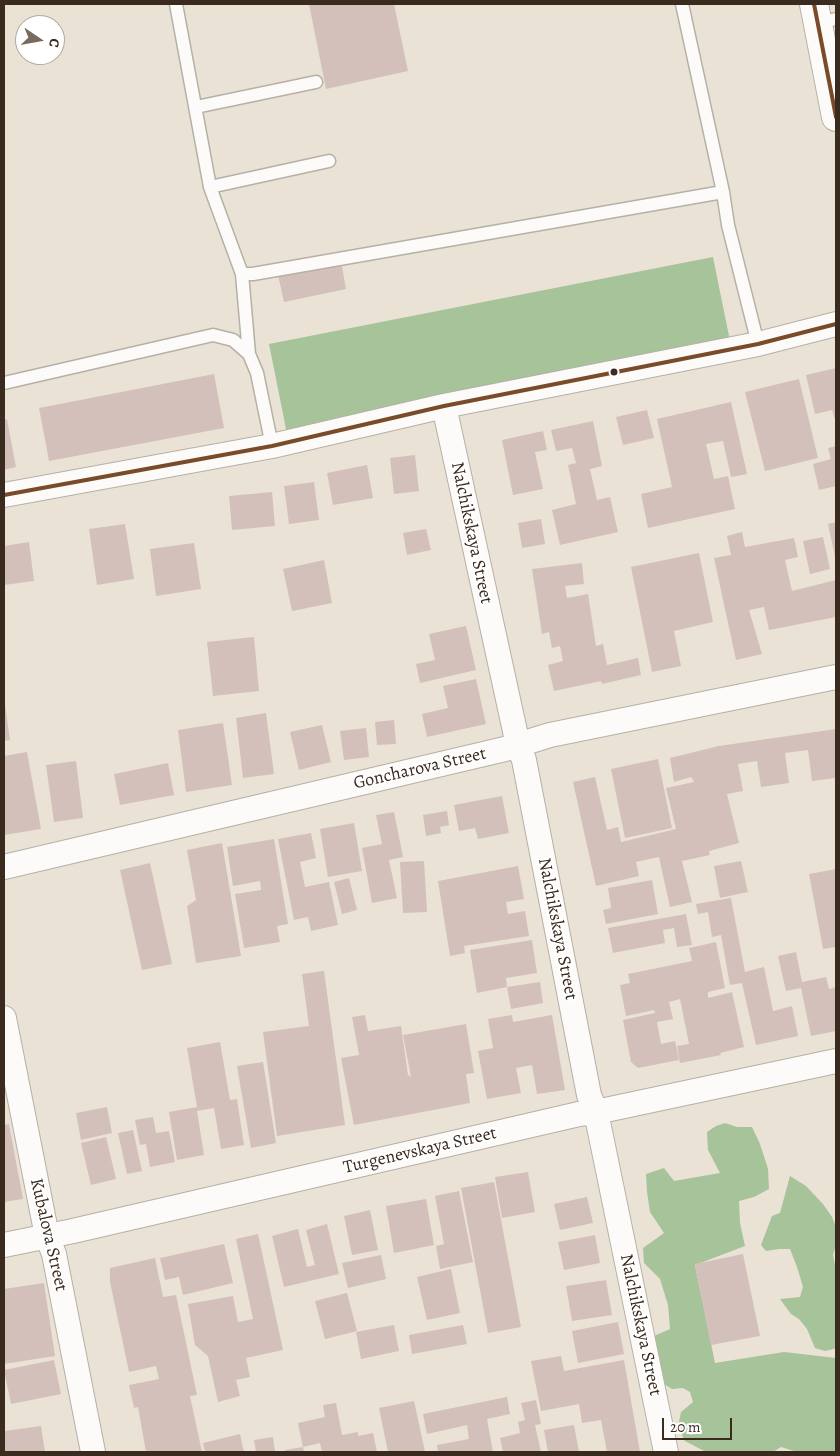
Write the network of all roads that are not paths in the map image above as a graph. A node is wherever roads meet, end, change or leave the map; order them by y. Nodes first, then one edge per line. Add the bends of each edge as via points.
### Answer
1 (176, 4) edge
2 (682, 4) edge
3 (823, 15) edge
4 (316, 82) dead end
5 (196, 107) junction
6 (836, 117) edge
7 (329, 161) dead end
8 (210, 187) junction
9 (723, 192) junction
10 (242, 274) junction
11 (836, 324) edge
12 (758, 344) junction
13 (249, 354) junction
14 (4, 384) edge
15 (444, 406) junction
16 (272, 446) junction
17 (4, 494) edge
18 (836, 677) edge
19 (518, 745) junction
20 (4, 867) edge
21 (4, 1018) edge
22 (836, 1061) edge
23 (596, 1112) junction
24 (47, 1236) junction
25 (4, 1245) edge
26 (93, 1452) edge
27 (666, 1452) edge

1 - 5 lane
2 - 9 lane
3 - 6 street
4 - 5 lane
5 - 8 lane
7 - 8 lane
8 - 10 lane
9 - 10 lane
9 - 12 lane via 728,225
10 - 13 lane
11 - 12 street
12 - 15 street
13 - 14 lane via 233,340 213,335
13 - 16 lane via 257,373
15 - 16 street
15 - 19 street, Nalchikskaya Street
16 - 17 street
18 - 19 street, Goncharova Street via 550,735
19 - 20 street, Goncharova Street
19 - 23 street, Nalchikskaya Street via 524,760 589,1095
21 - 24 street, Kubalova Street
22 - 23 street, Turgenevskaya Street
23 - 24 street, Turgenevskaya Street
23 - 27 street, Nalchikskaya Street
24 - 25 street, Turgenevskaya Street
24 - 26 street, Kubalova Street via 54,1254

